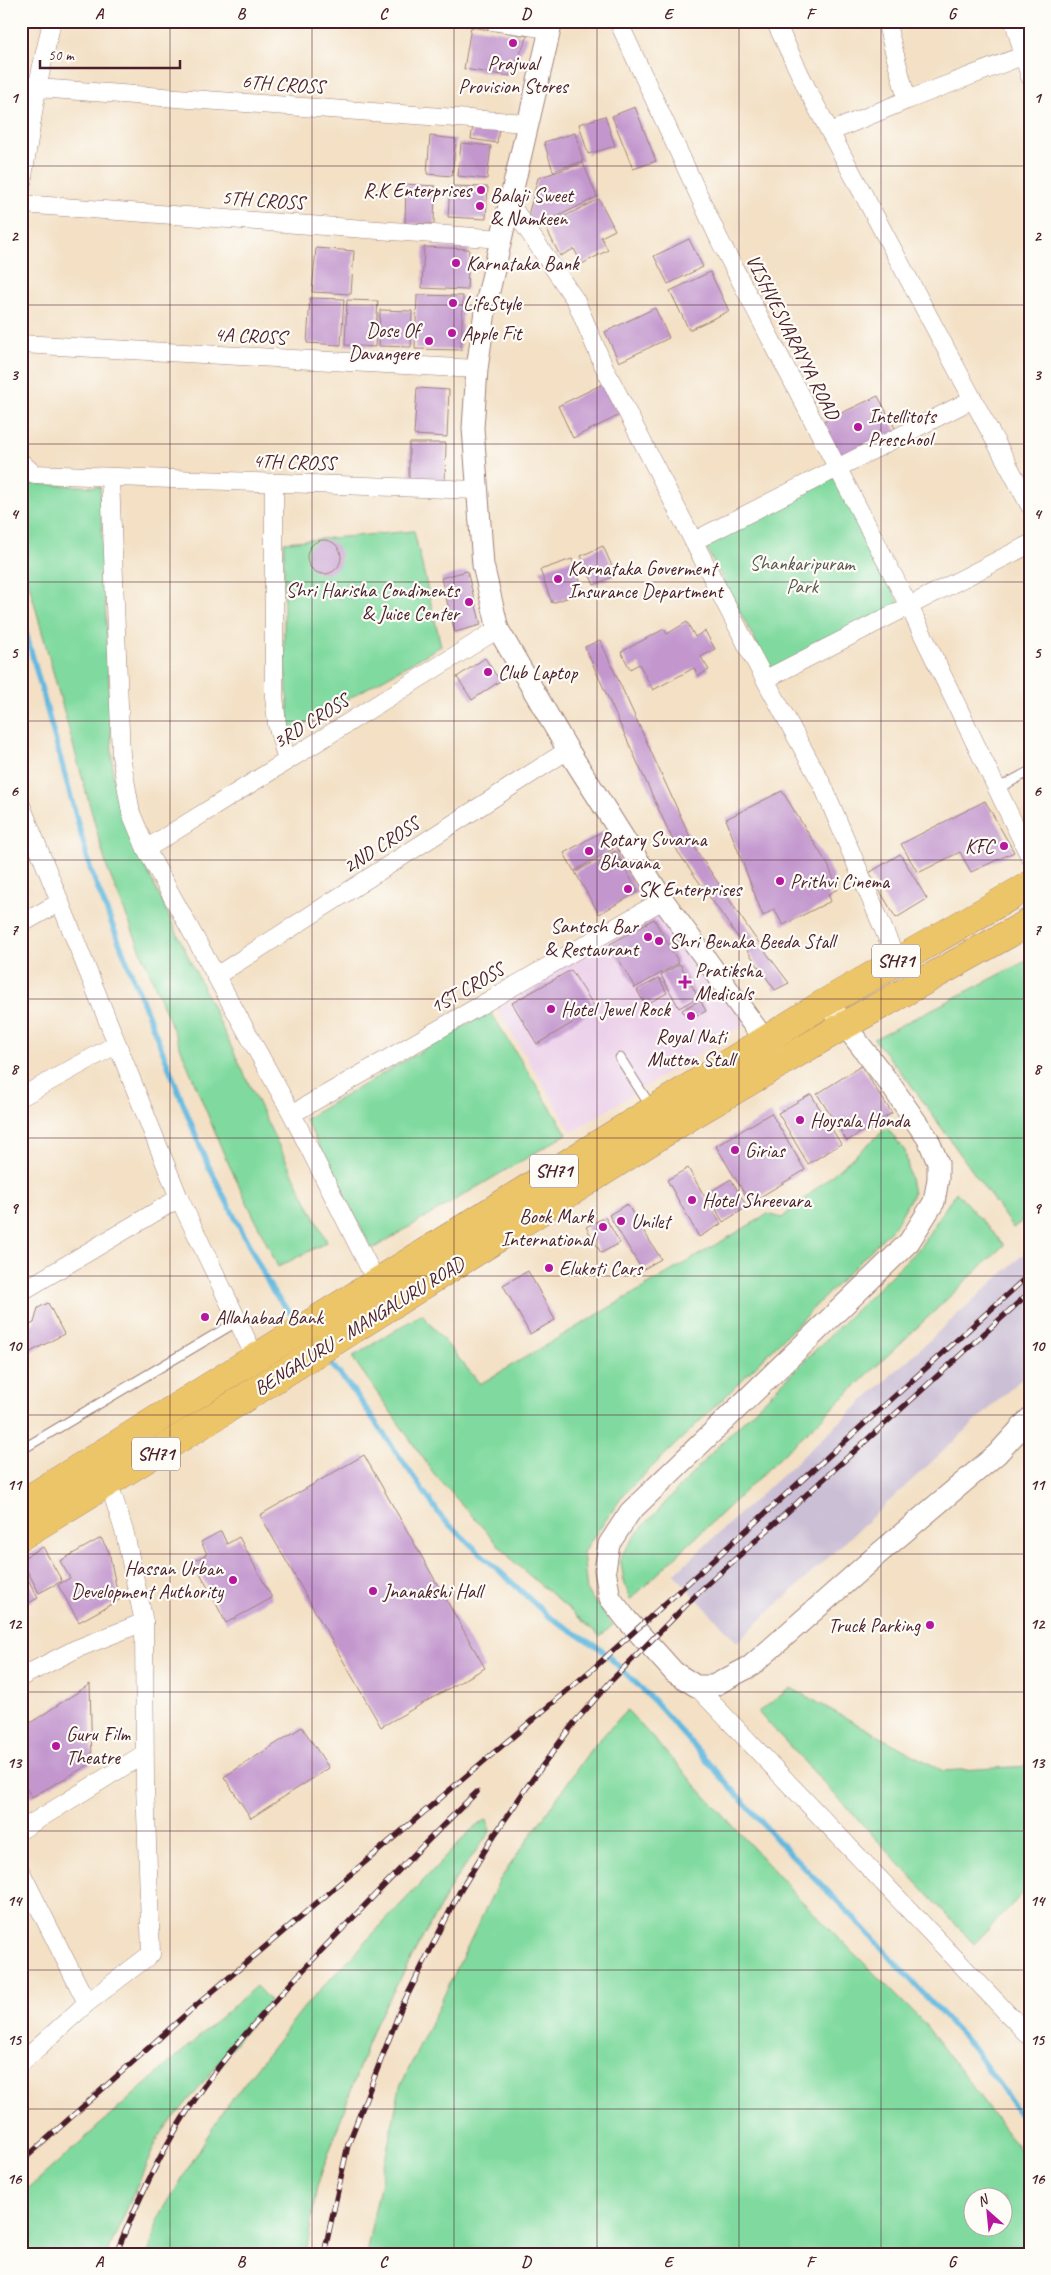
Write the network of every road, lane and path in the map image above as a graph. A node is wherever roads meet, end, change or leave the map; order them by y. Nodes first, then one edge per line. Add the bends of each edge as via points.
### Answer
1 (52, 21) edge
2 (492, 21) edge
3 (618, 21) edge
4 (886, 21) edge
5 (1014, 21) edge
6 (780, 23) edge
7 (550, 25) edge
8 (1026, 54) edge
9 (1030, 77) edge
10 (37, 88) junction
11 (907, 100) junction
12 (526, 123) junction
13 (830, 132) junction
14 (21, 189) edge
15 (21, 204) edge
16 (510, 204) junction
17 (502, 239) junction
18 (21, 344) edge
19 (477, 369) junction
20 (973, 399) junction
21 (21, 462) edge
22 (837, 468) junction
23 (110, 478) junction
24 (274, 483) junction
25 (477, 490) junction
26 (1030, 506) edge
27 (694, 541) junction
28 (1030, 544) edge
29 (909, 606) junction
30 (498, 629) junction
31 (766, 679) junction
32 (568, 750) junction
33 (287, 761) junction
34 (1030, 771) edge
35 (997, 789) junction
36 (21, 804) edge
37 (146, 849) junction
38 (1030, 857) edge
39 (1030, 886) edge
40 (663, 900) junction
41 (60, 902) junction
42 (1030, 922) edge
43 (21, 924) edge
44 (897, 960) junction
45 (216, 976) junction
46 (827, 1002) junction
47 (844, 1025) junction
48 (765, 1040) junction
49 (117, 1044) junction
50 (620, 1058) dead end
51 (781, 1062) junction
52 (21, 1097) edge
53 (653, 1109) junction
54 (292, 1114) junction
55 (178, 1198) junction
56 (376, 1282) junction
57 (21, 1292) edge
58 (353, 1314) junction
59 (238, 1321) junction
60 (272, 1365) junction
61 (1030, 1418) edge
62 (21, 1450) edge
63 (109, 1483) junction
64 (21, 1504) edge
65 (21, 1536) edge
66 (144, 1622) junction
67 (21, 1677) edge
68 (696, 1686) junction
69 (144, 1754) junction
70 (21, 1830) edge
71 (21, 1872) edge
72 (87, 2003) junction
73 (1030, 2037) edge
74 (21, 2062) edge

1 - 10 street
2 - 7 street
3 - 22 street, VISHVESVARAYYA ROAD via 720,242
4 - 11 street
5 - 8 street
6 - 13 street
7 - 12 street
8 - 9 street
8 - 11 street
10 - 12 street, 6TH CROSS
10 - 14 street
11 - 13 street
12 - 16 street
13 - 20 street
15 - 17 street, 5TH CROSS
16 - 17 street
16 - 27 street via 576,301 605,370
17 - 19 street via 486,304
18 - 19 street, 4A CROSS
19 - 25 street via 473,428
20 - 22 street
20 - 26 street
21 - 23 street, 4TH CROSS via 34,474
22 - 27 street
22 - 29 street, VISHVESVARAYYA ROAD
23 - 24 street, 4TH CROSS
23 - 37 street via 121,756 132,814
24 - 25 street, 4TH CROSS
24 - 33 street via 274,696 277,724
25 - 30 street via 483,565
27 - 31 street
28 - 29 street
29 - 31 street
29 - 35 street, VISHVESVARAYYA ROAD
30 - 32 street
30 - 33 street, 3RD CROSS
31 - 44 street via 823,786
32 - 40 street
32 - 45 street, 2ND CROSS
33 - 37 street, 3RD CROSS
34 - 35 lane
35 - 38 street, VISHVESVARAYYA ROAD
36 - 41 street
37 - 45 street
39 - 44 main road, SH71
40 - 48 street
40 - 54 street, 1ST CROSS
41 - 43 street
41 - 49 street
42 - 47 main road, SH71
44 - 46 main road, SH71
45 - 54 street
46 - 47 street
46 - 48 main road, SH71
47 - 51 main road, SH71
47 - 68 street via 928,1139 938,1164 934,1202 909,1242 630,1512 609,1544 605,1570 610,1598 674,1672
48 - 51 street
48 - 53 main road, BENGALURU - MANGALURU ROAD / SH71
49 - 52 street
49 - 55 street
50 - 53 lane
51 - 58 main road, BENGALURU - MANGALURU ROAD / SH71
53 - 56 main road, BENGALURU - MANGALURU ROAD / SH71
54 - 56 street
55 - 57 street
55 - 59 street
56 - 58 main road, BENGALURU - MANGALURU ROAD / SH71
58 - 60 main road, SH71
59 - 60 street
59 - 62 lane
60 - 63 main road, BENGALURU - MANGALURU ROAD / SH71
60 - 64 main road, BENGALURU - MANGALURU ROAD / SH71
61 - 68 street via 997,1454 751,1666 713,1686
63 - 65 main road, BENGALURU - MANGALURU ROAD / SH71
63 - 66 street via 125,1534
66 - 67 street via 76,1649
66 - 69 street
68 - 73 street
69 - 70 street
69 - 72 street via 152,1954
71 - 72 street
72 - 74 street

